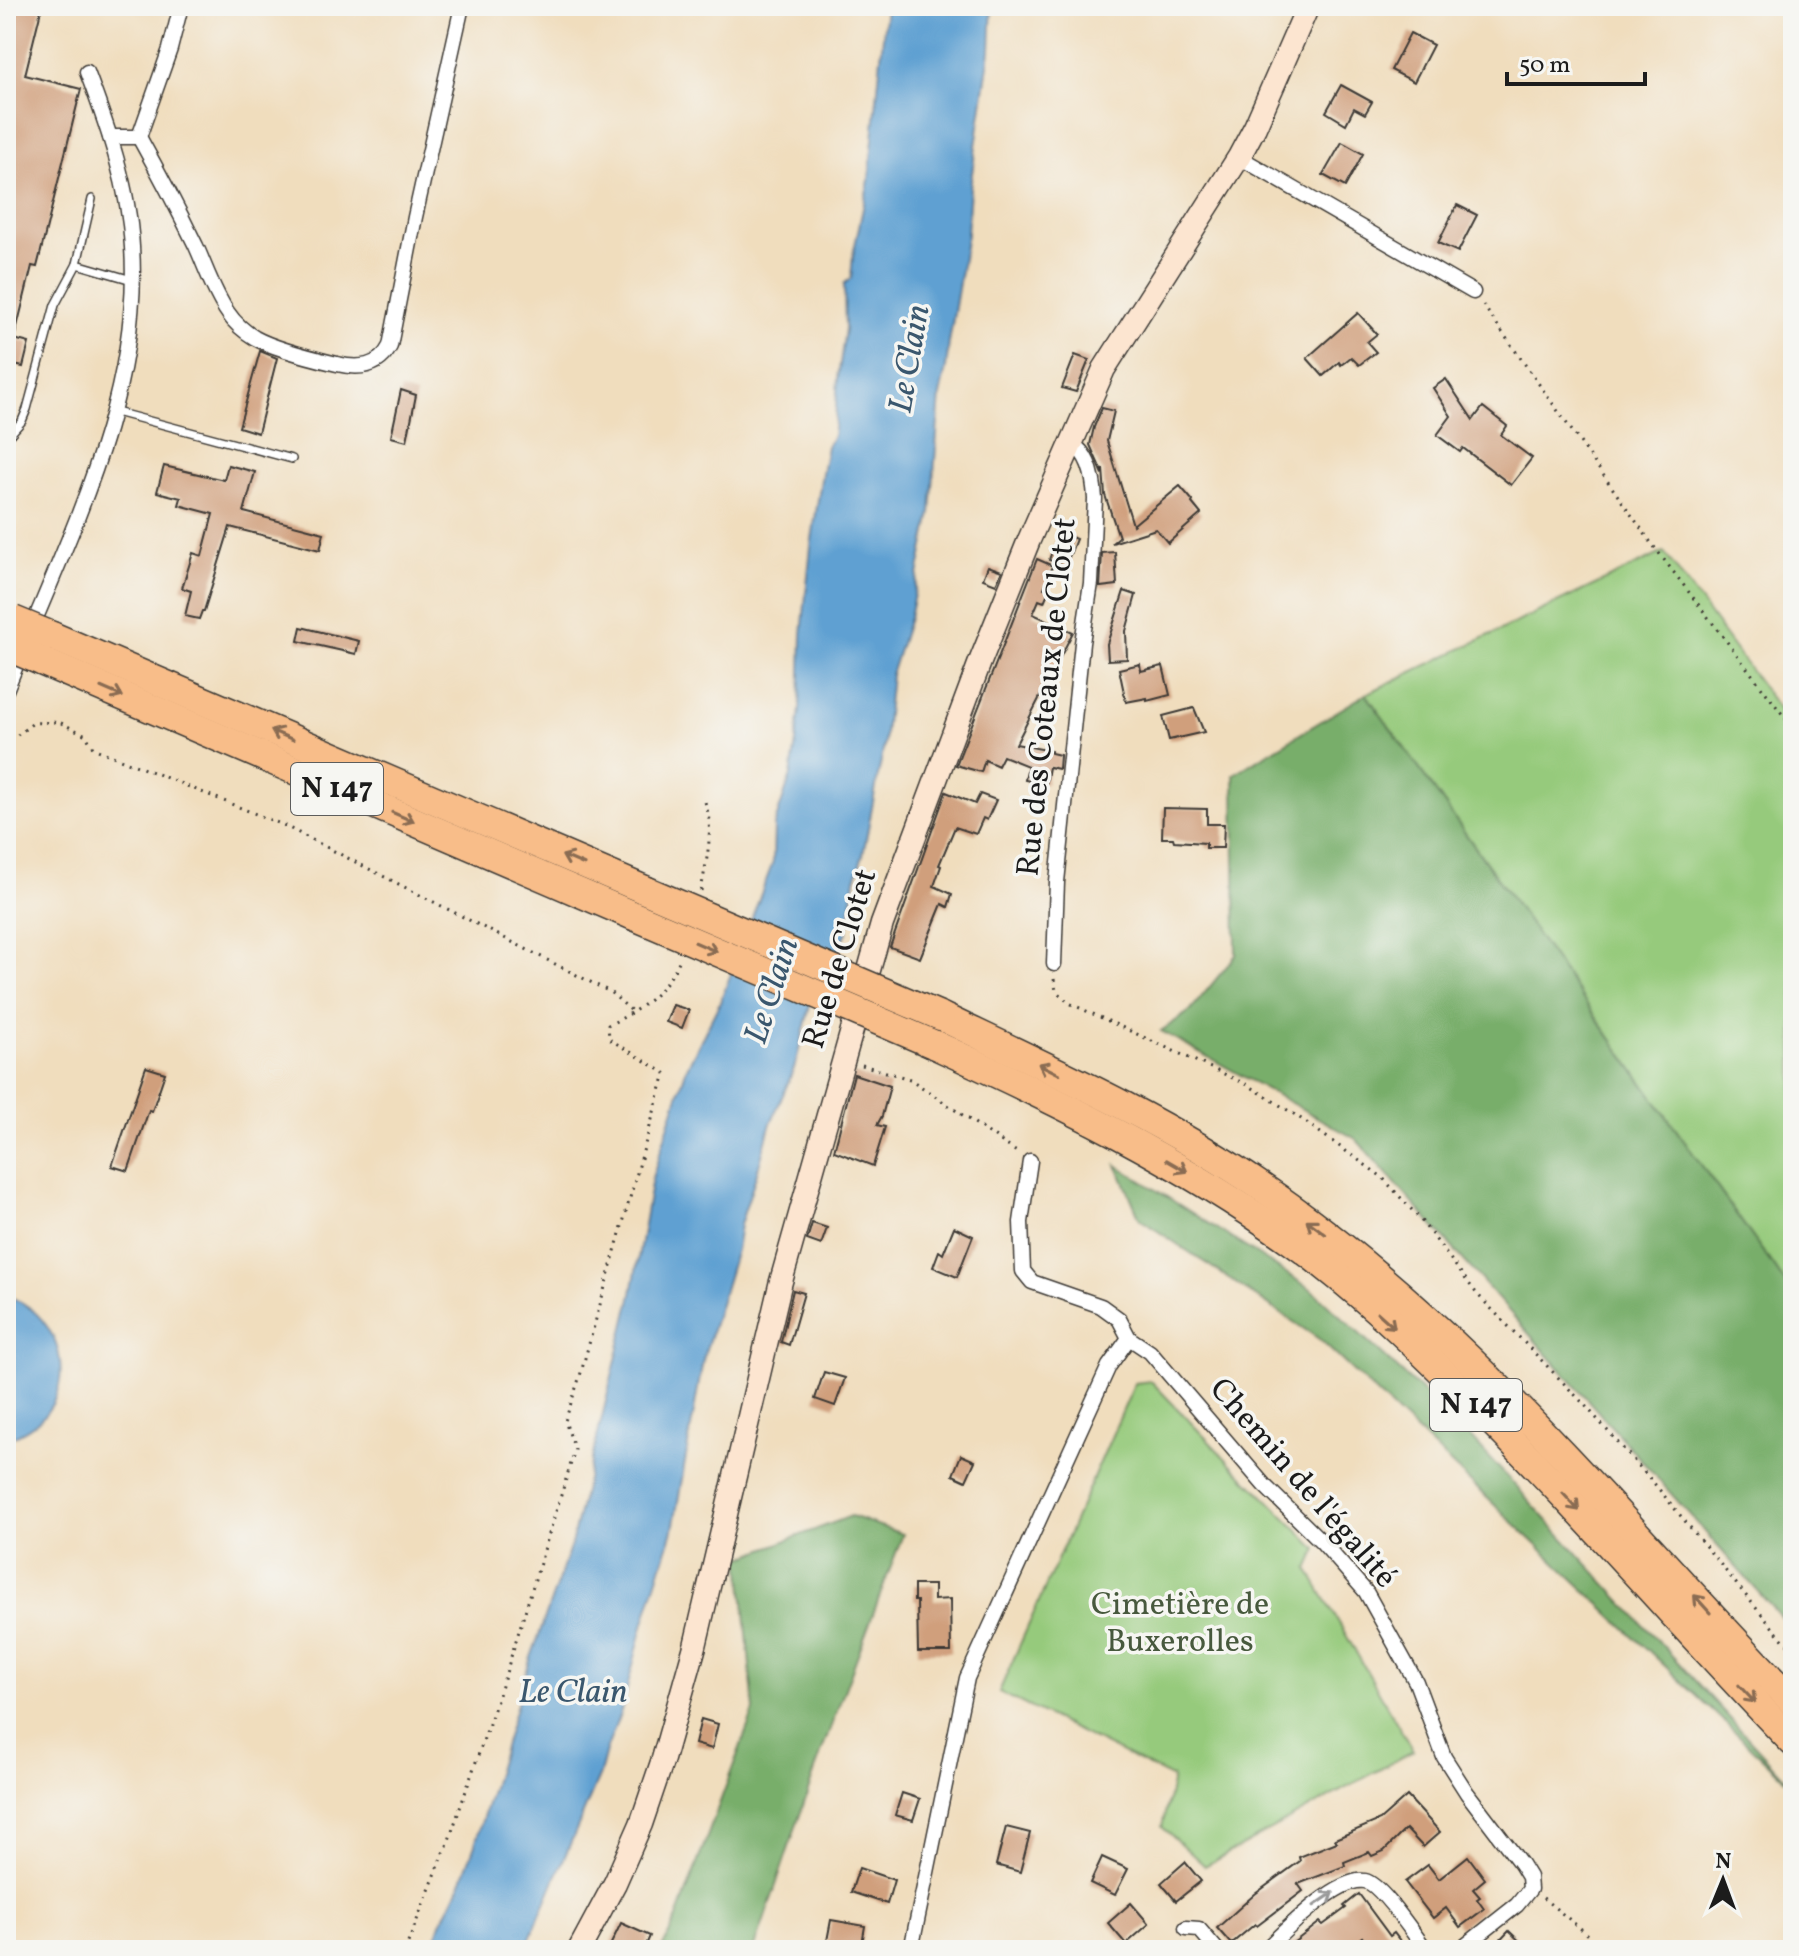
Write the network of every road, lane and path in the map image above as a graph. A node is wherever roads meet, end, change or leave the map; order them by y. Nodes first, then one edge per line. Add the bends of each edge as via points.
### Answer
1 (181, 6) edge
2 (462, 6) edge
3 (1308, 6) edge
4 (87, 72) dead end
5 (110, 137) junction
6 (139, 137) junction
7 (1239, 157) junction
8 (92, 199) dead end
9 (77, 264) junction
10 (132, 280) junction
11 (1473, 292) joint
12 (112, 411) junction
13 (6, 439) edge
14 (1072, 444) junction
15 (292, 459) dead end
16 (8, 627) edge
17 (46, 649) junction
18 (6, 690) edge
19 (1793, 728) edge
20 (11, 740) dead end
21 (703, 797) dead end
22 (700, 897) dead end
23 (682, 954) dead end
24 (1054, 964) joint
25 (634, 1013) junction
26 (843, 1059) junction
27 (1030, 1161) joint
28 (1129, 1338) junction
29 (1793, 1651) edge
30 (1793, 1702) edge
31 (1793, 1742) edge
32 (1530, 1889) junction
33 (1186, 1928) dead end
34 (405, 1950) edge
35 (579, 1950) edge
36 (911, 1950) edge
37 (1217, 1950) edge
38 (1265, 1950) edge
39 (1426, 1950) edge
40 (1460, 1950) edge
41 (1607, 1950) edge

1 - 6 street
2 - 6 street via 390,346 373,364 337,364 269,344 241,327 226,310
3 - 7 main road, Rue de Clotet
4 - 5 street
5 - 6 street
5 - 10 street via 128,218
7 - 11 street
7 - 14 main road, Rue de Clotet via 1104,369
8 - 9 lane
9 - 10 lane
9 - 13 lane via 55,305 27,409
10 - 12 street via 126,354
11 - 19 path via 1652,544
12 - 15 lane
12 - 18 street via 81,511
14 - 24 street, Rue des Coteaux de Clotet via 1086,459 1095,499 1091,583 1057,882
14 - 26 main road, Rue de Clotet via 1029,540 882,924
16 - 17 highway, N 147, bridge
30 -> 17 highway, N 147, bridge via 1455,1344 1356,1257 1197,1147 940,1016 645,890
17 -> 31 highway, N 147, bridge via 634,916 933,1044 1207,1183 1347,1284 1436,1364
20 - 25 path via 33,723 59,722 86,735 93,748 283,825 452,910 610,992
21 - 22 path via 710,827
23 - 25 path via 659,991
24 - 29 path via 1056,991 1069,1003 1248,1085 1382,1177 1477,1294 1653,1482
25 - 34 path via 608,1025 609,1039 665,1073 565,1421 575,1450 501,1689
26 - 27 path via 910,1079
26 - 35 main road, Rue de Clotet via 780,1285 663,1759 641,1824
27 - 28 street, Chemin de l'égalité via 1021,1222 1023,1271 1032,1282 1101,1306 1119,1319
28 - 32 street, Chemin de l'égalité via 1150,1352 1264,1485 1366,1592 1416,1682 1444,1757 1521,1864
28 - 36 street via 1109,1366 967,1678
32 - 40 street
32 - 41 path
33 - 37 street via 1199,1929
38 -> 39 street via 1302,1913 1350,1883 1366,1881 1380,1891

